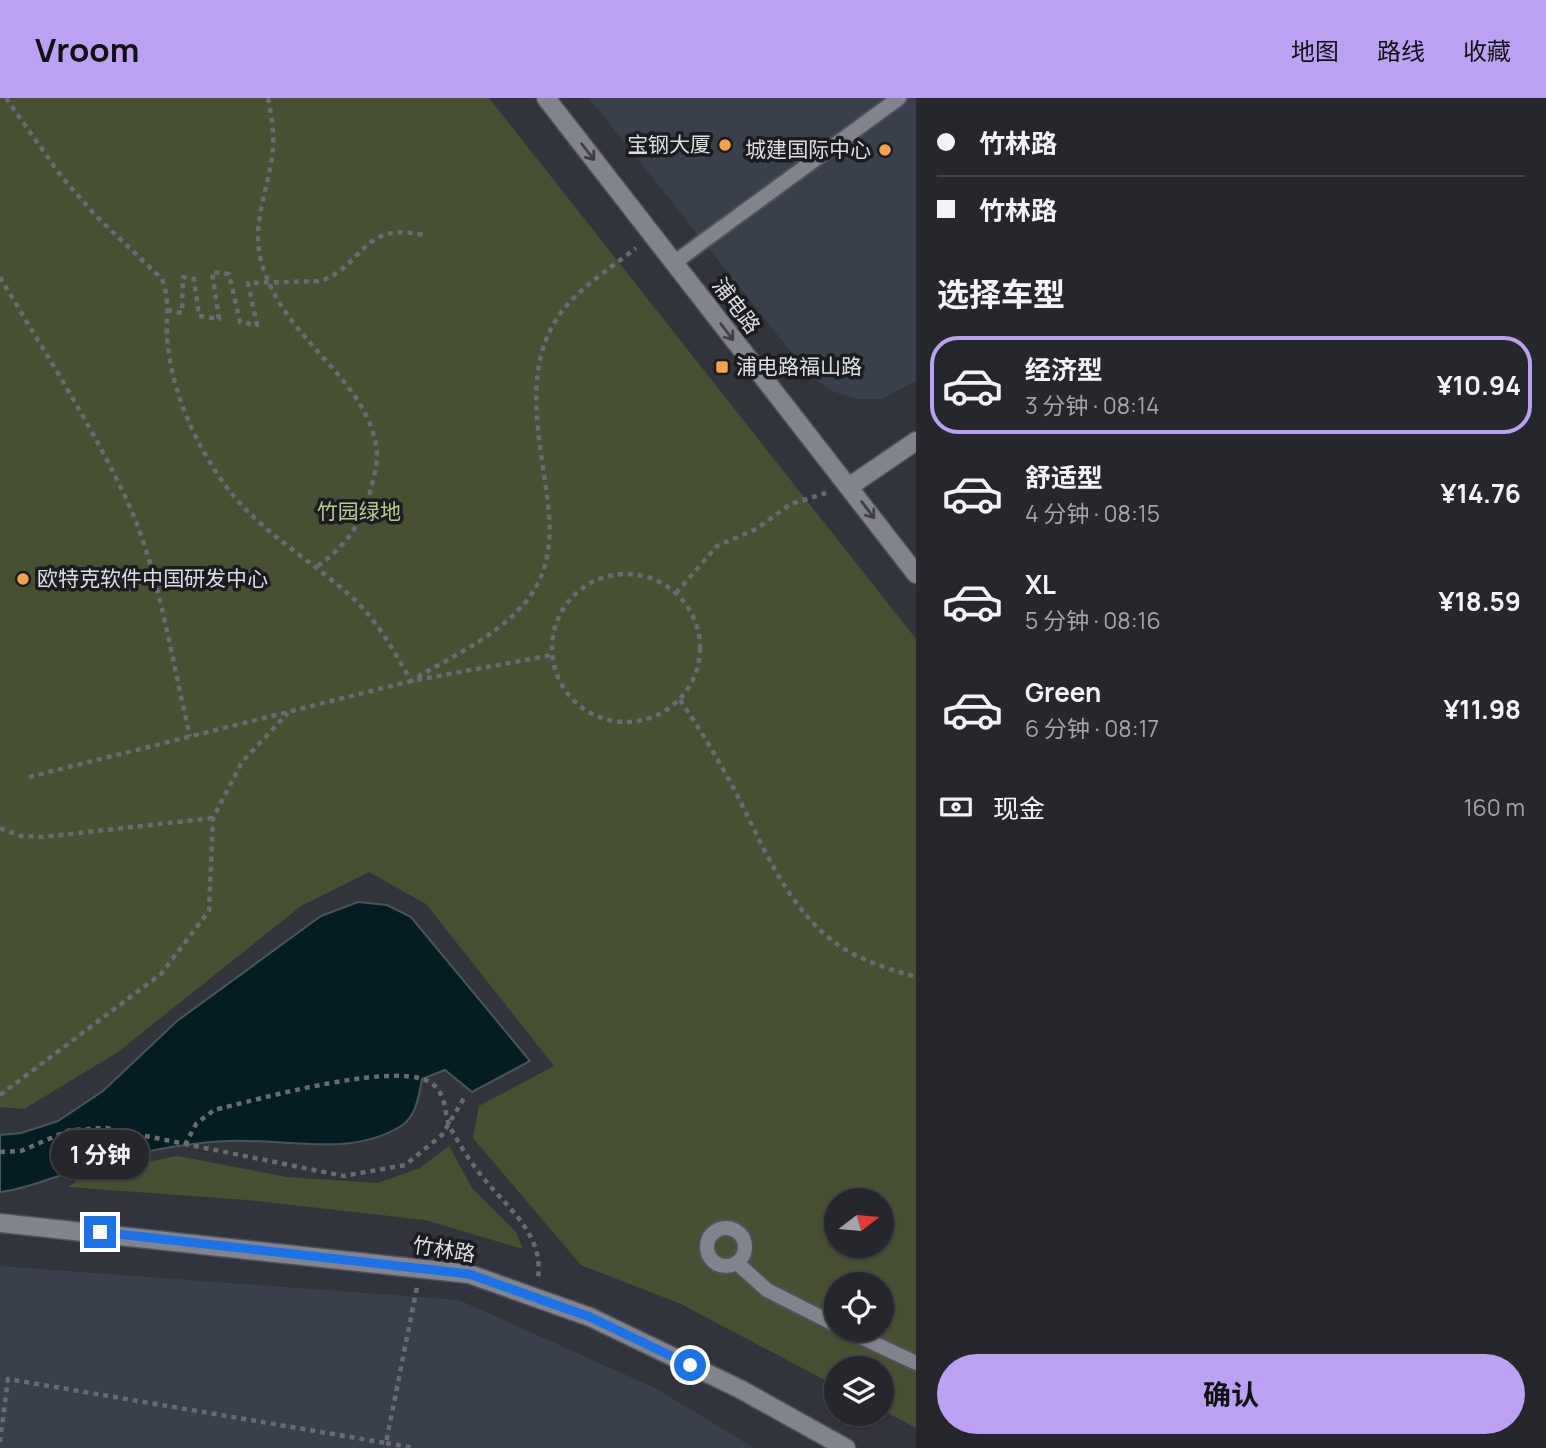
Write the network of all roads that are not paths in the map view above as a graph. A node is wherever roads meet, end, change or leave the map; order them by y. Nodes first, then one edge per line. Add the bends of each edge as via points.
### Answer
1 (546, 98) edge
2 (899, 98) edge
3 (675, 262) junction
4 (916, 441) edge
5 (850, 486) junction
6 (916, 574) edge
7 (0, 1223) edge
8 (737, 1263) dead end
9 (824, 1319) edge
10 (871, 1342) edge
11 (916, 1363) edge
12 (846, 1448) edge

1 -> 3 street, 浦电路
2 - 3 lane
3 -> 5 street, 浦电路
4 - 5 street
5 -> 6 street, 浦电路
7 - 12 street, 竹林路 via 469,1274 590,1317 715,1377
8 - 9 lane via 767,1290
10 - 11 lane

